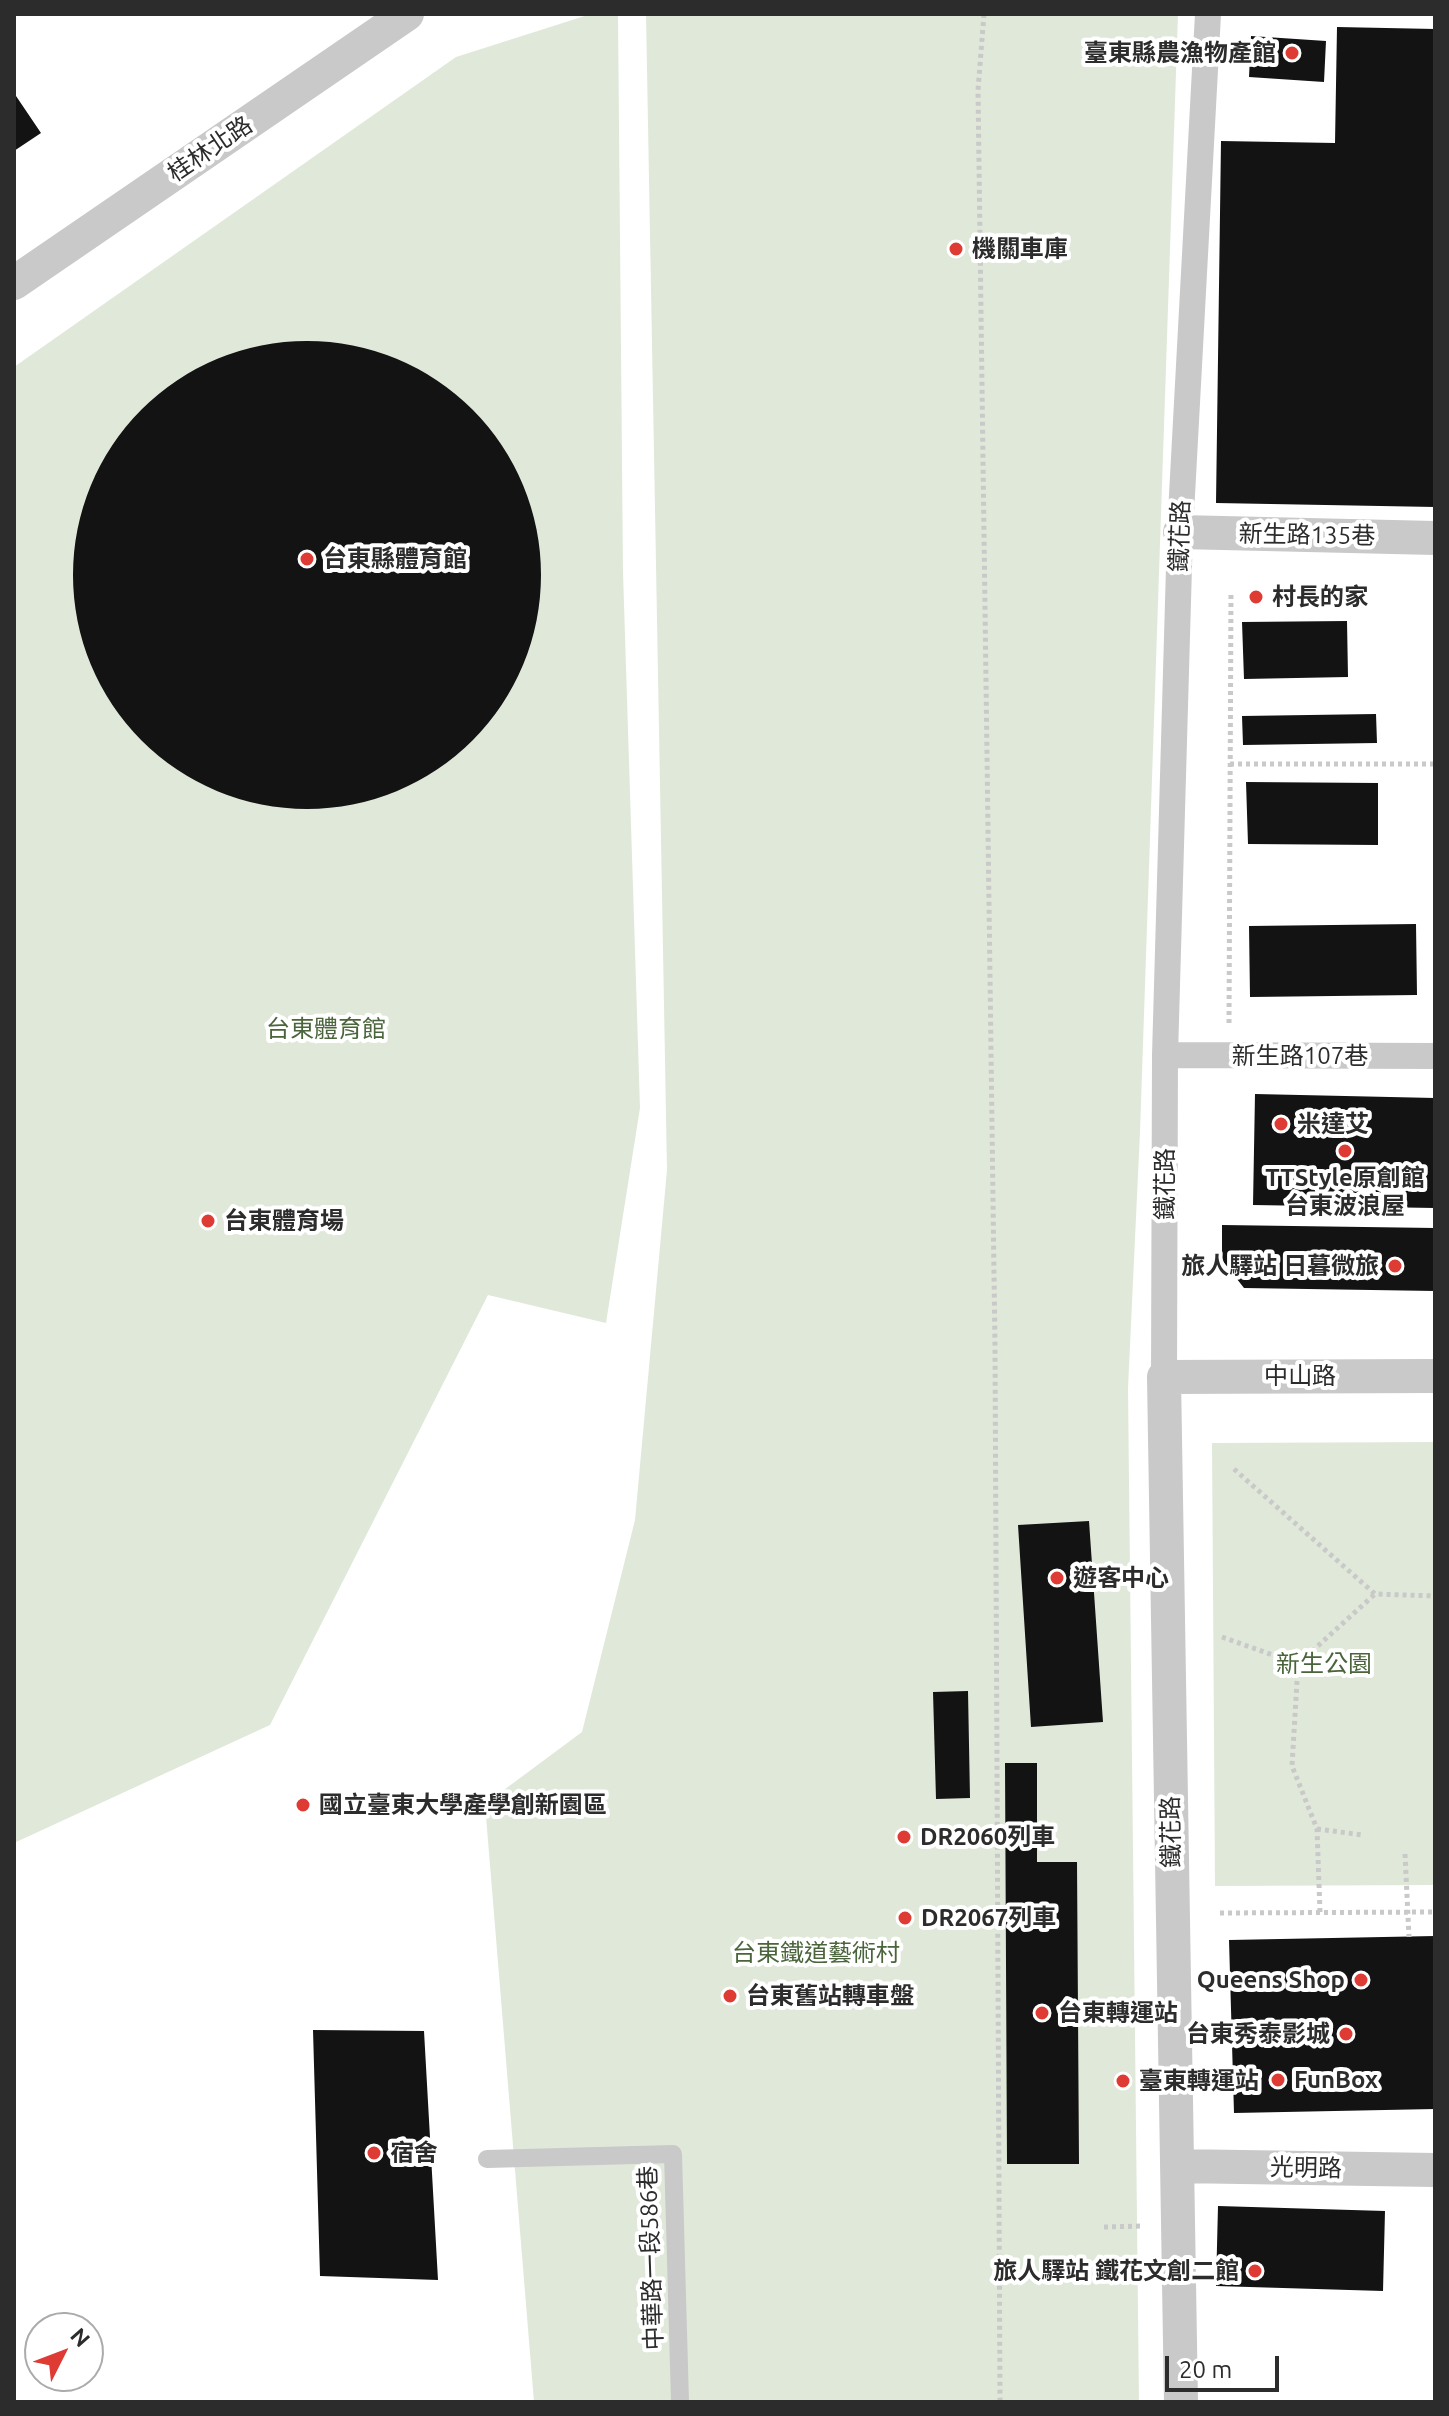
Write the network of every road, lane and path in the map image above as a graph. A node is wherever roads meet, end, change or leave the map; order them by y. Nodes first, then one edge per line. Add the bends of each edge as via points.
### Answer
1 (407, 14) edge
2 (984, 14) edge
3 (1208, 14) edge
4 (14, 283) edge
5 (1180, 532) junction
6 (1435, 538) edge
7 (1231, 592) dead end
8 (1230, 764) junction
9 (1435, 764) edge
10 (1165, 1055) junction
11 (1228, 1055) junction
12 (1435, 1056) edge
13 (1435, 1376) edge
14 (1164, 1377) junction
15 (1234, 1469) dead end
16 (1375, 1594) junction
17 (1435, 1596) edge
18 (1222, 1637) dead end
19 (1298, 1664) junction
20 (1317, 1829) junction
21 (1363, 1835) dead end
22 (1405, 1854) dead end
23 (1320, 1912) junction
24 (1408, 1912) junction
25 (1435, 1912) edge
26 (1220, 1913) dead end
27 (1409, 1937) dead end
28 (487, 2159) dead end
29 (1177, 2166) junction
30 (1435, 2170) edge
31 (1150, 2226) dead end
32 (1104, 2227) dead end
33 (680, 2402) edge
34 (1000, 2402) edge
35 (1181, 2402) edge

1 - 4 street, 桂林北路
2 - 34 path via 978,90 995,1347
3 - 5 street, 鐵花路
5 - 6 street, 新生路135巷
5 - 10 street, 鐵花路
7 - 8 path
8 - 9 path
8 - 11 path
10 - 11 street, 新生路107巷
10 - 14 street, 鐵花路
11 - 12 street, 新生路107巷
13 - 14 street, 中山路
14 - 29 street, 鐵花路
15 - 16 path
16 - 17 path
16 - 19 path
18 - 19 path
19 - 20 path via 1292,1766
20 - 21 path
20 - 23 path
22 - 24 path
23 - 24 path
23 - 26 path
24 - 25 path
24 - 27 path
28 - 33 lane, 中華路一段586巷 via 673,2154
29 - 30 street, 光明路
29 - 35 street, 鐵花路
31 - 32 path

